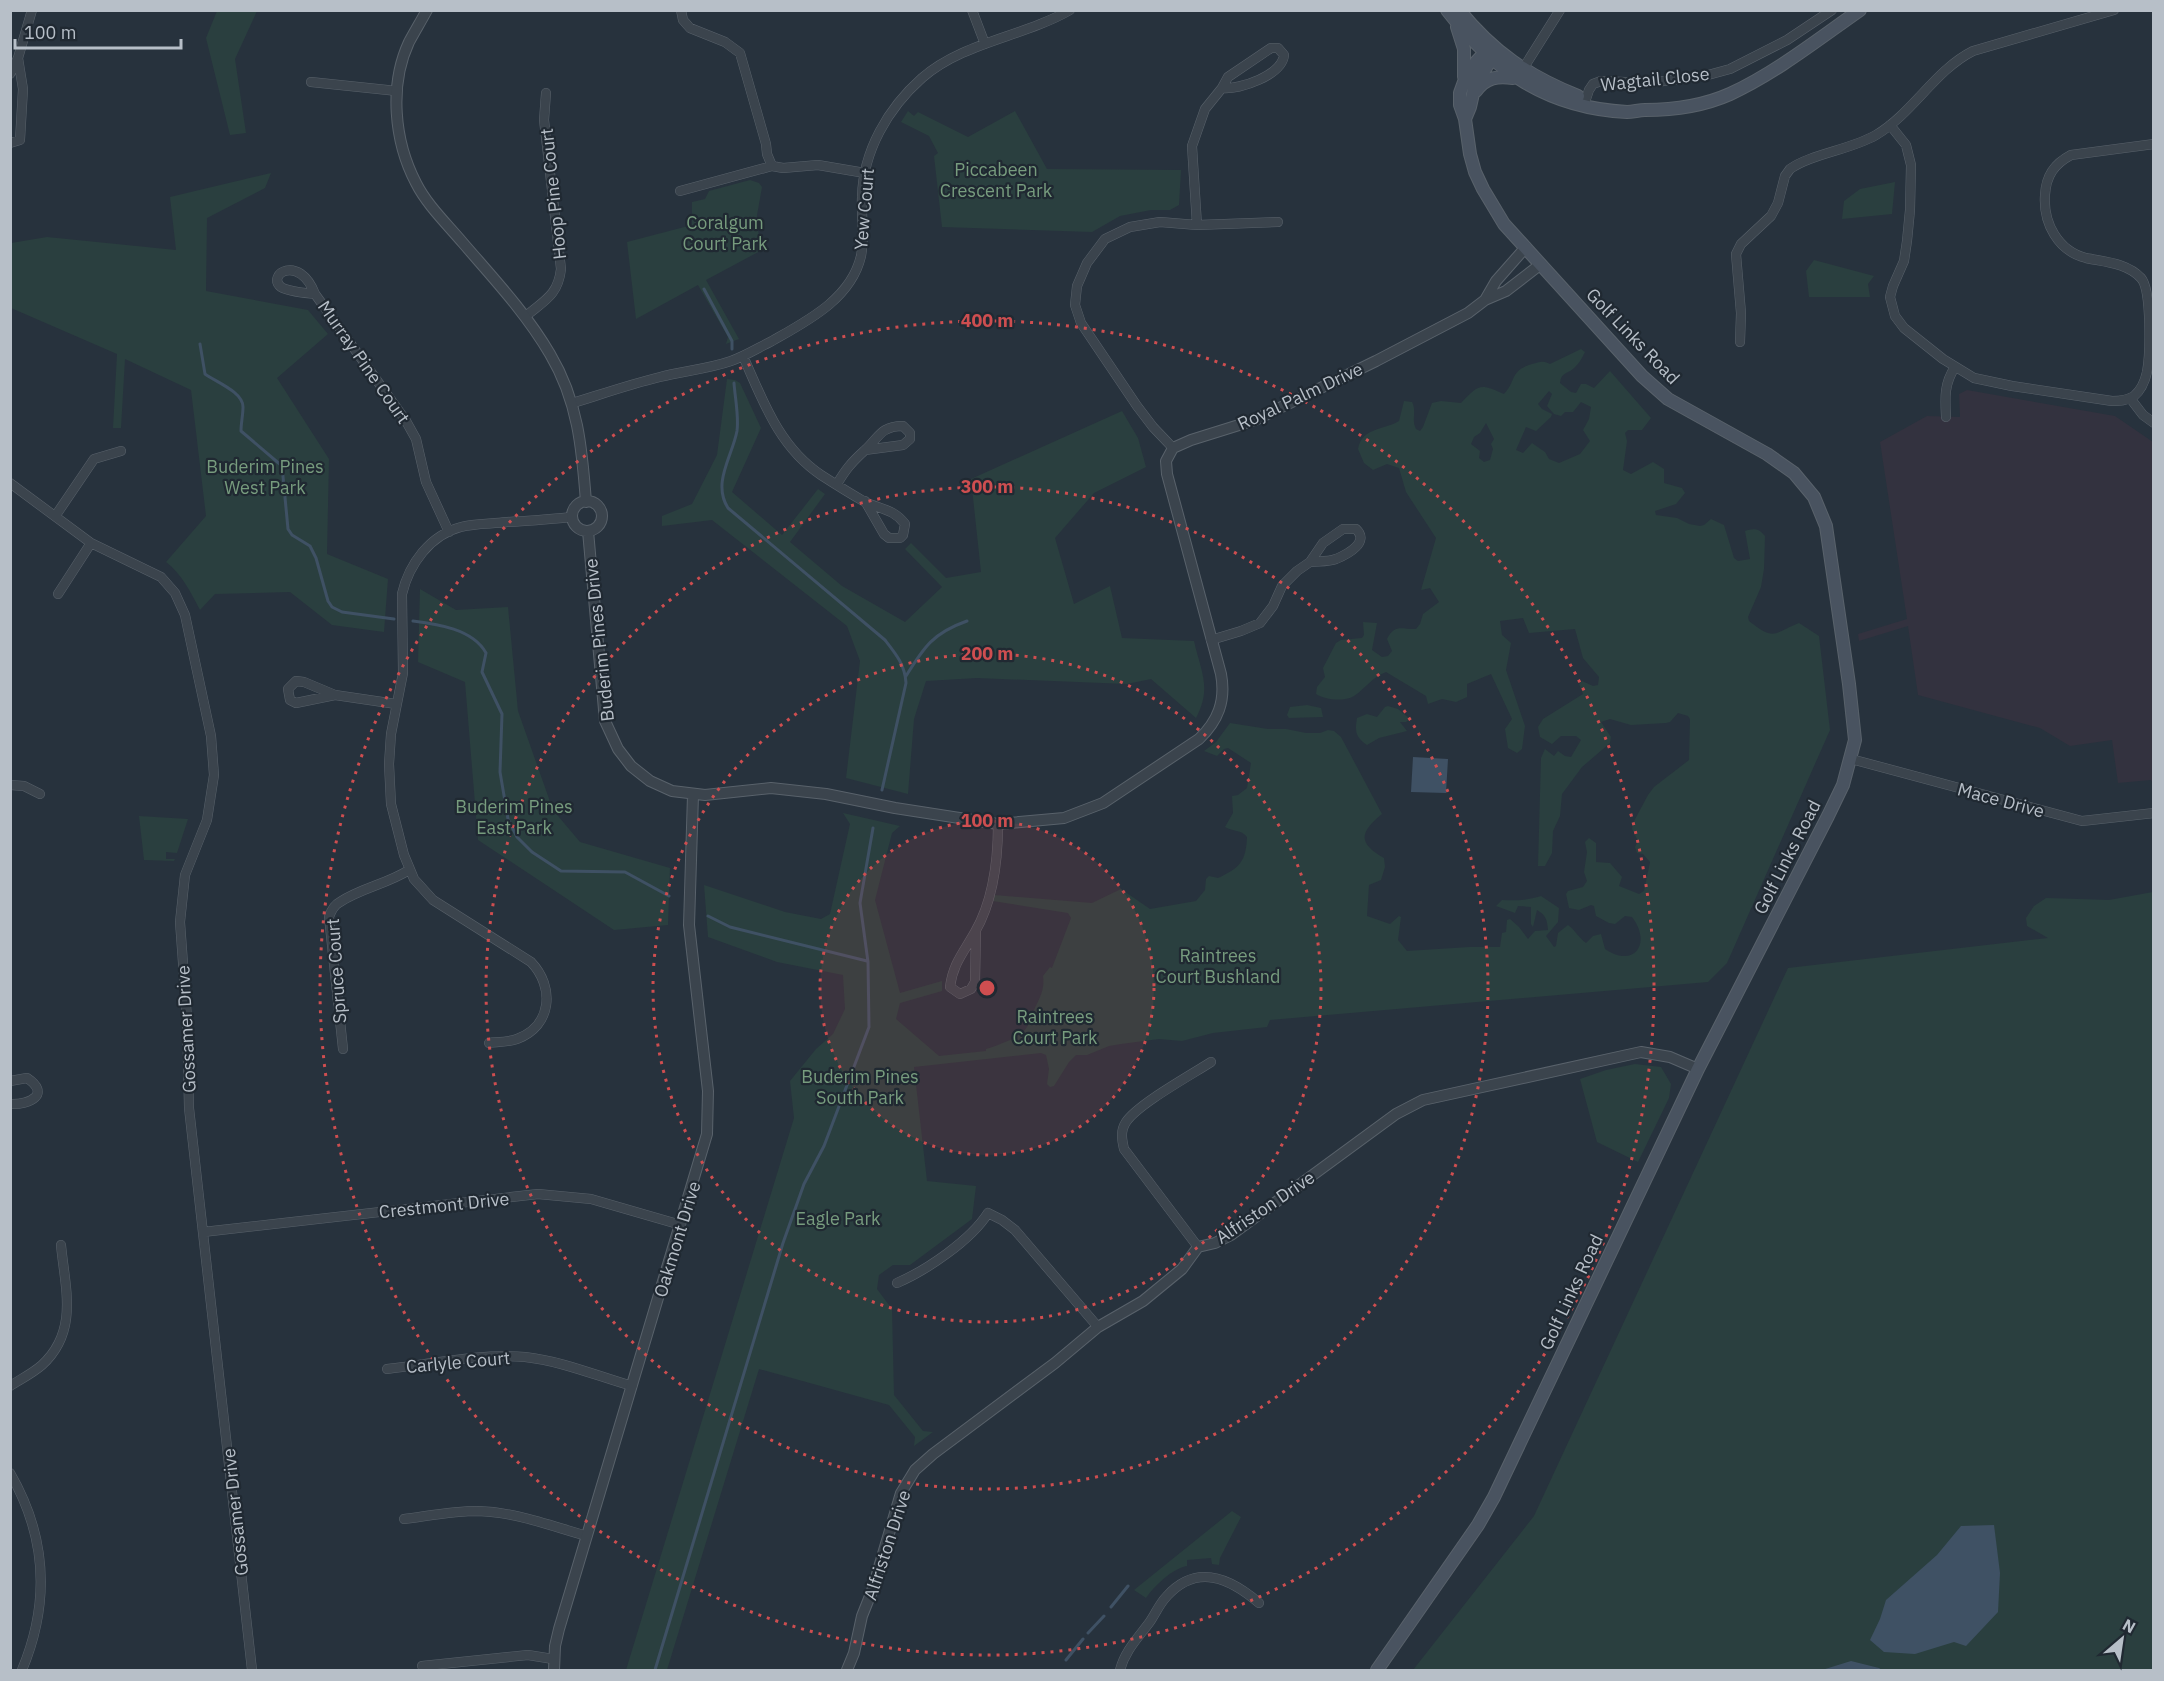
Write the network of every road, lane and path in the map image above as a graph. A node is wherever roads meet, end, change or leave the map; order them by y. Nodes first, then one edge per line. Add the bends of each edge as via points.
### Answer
1 (32, 10) edge
2 (427, 10) edge
3 (681, 10) edge
4 (972, 10) edge
5 (1070, 10) edge
6 (1560, 10) edge
7 (1832, 10) edge
8 (1860, 10) edge
9 (2114, 10) edge
10 (1453, 14) edge
11 (985, 44) junction
12 (1490, 52) junction
13 (18, 58) junction
14 (10, 74) edge
15 (1520, 74) junction
16 (311, 82) dead end
17 (1464, 82) junction
18 (1222, 88) junction
19 (397, 91) junction
20 (546, 93) dead end
21 (1471, 98) junction
22 (1585, 102) junction
23 (1465, 119) junction
24 (1890, 125) junction
25 (10, 143) edge
26 (2154, 144) edge
27 (772, 166) junction
28 (865, 173) junction
29 (680, 191) dead end
30 (1278, 222) dead end
31 (1197, 225) junction
32 (1526, 247) junction
33 (1541, 264) junction
34 (315, 294) dead end
35 (1485, 300) junction
36 (526, 315) junction
37 (1740, 342) dead end
38 (743, 357) junction
39 (1955, 367) junction
40 (2130, 398) junction
41 (573, 403) junction
42 (1946, 417) dead end
43 (2154, 423) edge
44 (1173, 448) junction
45 (865, 450) dead end
46 (122, 451) dead end
47 (10, 483) edge
48 (837, 484) junction
49 (865, 501) junction
50 (586, 502) junction
51 (56, 515) junction
52 (572, 517) junction
53 (588, 531) junction
54 (449, 532) junction
55 (92, 543) junction
56 (1310, 562) junction
57 (58, 594) dead end
58 (1210, 640) junction
59 (335, 695) dead end
60 (396, 704) junction
61 (1851, 759) junction
62 (10, 785) edge
63 (40, 794) dead end
64 (693, 795) junction
65 (2154, 813) edge
66 (998, 824) junction
67 (409, 870) junction
68 (976, 932) junction
69 (489, 1043) dead end
70 (343, 1049) dead end
71 (1211, 1062) dead end
72 (1698, 1069) junction
73 (10, 1081) edge
74 (10, 1104) edge
75 (681, 1225) junction
76 (203, 1232) junction
77 (61, 1245) dead end
78 (1198, 1247) junction
79 (897, 1283) dead end
80 (1098, 1327) junction
81 (387, 1369) dead end
82 (10, 1386) edge
83 (632, 1386) junction
84 (10, 1473) edge
85 (404, 1519) dead end
86 (587, 1536) junction
87 (1259, 1603) dead end
88 (553, 1659) junction
89 (422, 1666) dead end
90 (22, 1671) edge
91 (252, 1671) edge
92 (554, 1671) edge
93 (847, 1671) edge
94 (1120, 1671) edge
95 (1377, 1671) edge

1 - 13 street
2 - 19 street via 409,44
3 - 27 street via 690,28 725,42 740,53
4 - 11 street
5 - 11 street, Yew Court
6 - 15 street
7 - 22 street, Wagtail Close via 1787,40 1730,69 1666,81 1601,81 1593,84
8 - 22 main road via 1769,75 1727,95 1678,109 1625,112
9 - 24 street via 1973,51 1960,58
10 - 12 main road
10 - 17 main road, Golf Links Road via 1464,49
11 - 28 street, Yew Court via 933,69 903,96 876,139
12 - 15 main road
12 - 17 main road
12 - 21 main road, Golf Links Road
13 - 14 street
13 - 25 street via 23,89 20,140
15 - 21 main road via 1493,77 1480,85
15 - 22 main road via 1548,93
16 - 19 street
17 - 23 main road, Golf Links Road via 1460,105
18 - 18 street via 1228,77 1271,48 1278,48 1284,55 1277,70 1233,89
18 - 31 street via 1205,109 1192,146
19 - 36 street via 404,152 416,183 437,213
20 - 36 street, Hoop Pine Court via 544,120 561,269 554,292
21 - 23 main road, Golf Links Road
23 - 32 main road, Golf Links Road via 1470,154 1483,189 1504,224
24 - 37 street via 1868,139 1796,165 1787,172 1771,216 1736,254 1742,313
24 - 39 street via 1909,151 1911,172 1904,261 1891,291 1891,303 1904,328
26 - 40 street via 2071,155 2054,167 2046,188 2049,224 2061,243 2078,255 2126,268 2145,283 2149,307 2148,366 2141,386
27 - 28 street via 818,165
27 - 29 street
28 - 38 street, Yew Court via 862,248 845,288 821,312
30 - 31 street
31 - 44 street via 1160,222 1130,227 1105,239 1087,263 1077,286 1075,305 1082,323 1137,406
32 - 33 main road, Golf Links Road
32 - 35 street, Royal Palm Drive
33 - 35 street, Royal Palm Drive via 1506,291
33 - 61 main road, Golf Links Road via 1642,376 1668,399 1767,454 1794,473 1814,497 1826,526 1847,673 1854,740
34 - 54 street, Murray Pine Court via 412,430 426,482
35 - 44 street, Royal Palm Drive via 1468,313 1255,420
36 - 41 street
38 - 41 street, Yew Court via 661,376
38 - 48 street via 784,441 812,468
39 - 40 street via 1974,378 2012,386 2112,401
39 - 42 street via 1945,389
40 - 43 street
41 - 50 street
44 - 58 street, Buderim Pines Drive via 1166,461 1167,474
45 - 48 street via 849,463
46 - 51 street via 94,459
47 - 51 street, Gossamer Drive
48 - 49 street
49 - 49 street via 900,517 905,524 903,535 895,539 884,534
50 - 52 street via 574,508
50 - 53 street via 595,504 602,515 600,524
51 - 55 street, Gossamer Drive
52 - 53 street via 579,529
52 - 54 street via 469,525
53 - 64 street, Buderim Pines Drive via 602,706 609,733 618,750 640,774 662,787
54 - 60 street via 431,543 414,562 405,583 401,606 404,658
55 - 57 street
55 - 76 street, Gossamer Drive via 161,577 175,593 185,615 211,736 214,774 207,820 185,875 180,922 189,1108
56 - 56 street via 1323,543 1343,529 1360,533 1360,543 1336,559
56 - 58 street via 1282,586 1260,622
58 - 66 street, Buderim Pines Drive via 1224,687 1222,705 1211,727 1199,739 1103,803 1064,818
59 - 60 street
60 - 67 street via 389,785
61 - 65 street, Mace Drive via 2082,821
61 - 72 main road, Golf Links Road via 1828,816
62 - 63 street via 24,786
64 - 66 street, Buderim Pines Drive via 771,788
64 - 75 street, Oakmont Drive via 689,925 709,1118
66 - 68 street via 995,867
67 - 69 street via 433,900 531,962 543,978 548,997 539,1023 516,1040
67 - 70 street, Spruce Court via 340,902 329,917
68 - 68 street via 975,982 960,994 950,987 952,974 961,951
71 - 78 street via 1137,1110 1125,1123 1121,1136 1124,1149
72 - 78 street, Alfriston Drive via 1664,1055 1641,1052 1423,1100 1396,1114 1231,1235
72 - 95 main road, Golf Links Road via 1490,1504
73 - 74 street via 27,1078 36,1088 33,1101
75 - 76 street, Crestmont Drive via 591,1199 538,1194
75 - 83 street, Oakmont Drive
76 - 91 street, Gossamer Drive
77 - 82 street via 68,1315 61,1343 42,1365
78 - 80 street, Alfriston Drive via 1182,1269 1158,1290
79 - 80 street via 936,1261 979,1227 988,1213 1015,1230
80 - 93 street, Alfriston Drive via 915,1470 901,1493
81 - 83 street, Carlyle Court via 496,1357 525,1358
83 - 86 street, Oakmont Drive
84 - 90 street via 36,1531 42,1574 39,1622
85 - 86 street via 488,1512
86 - 88 street, Oakmont Drive
87 - 94 street via 1220,1579 1201,1577 1182,1582 1165,1598 1129,1649
88 - 89 street via 528,1655
88 - 92 street, Oakmont Drive

